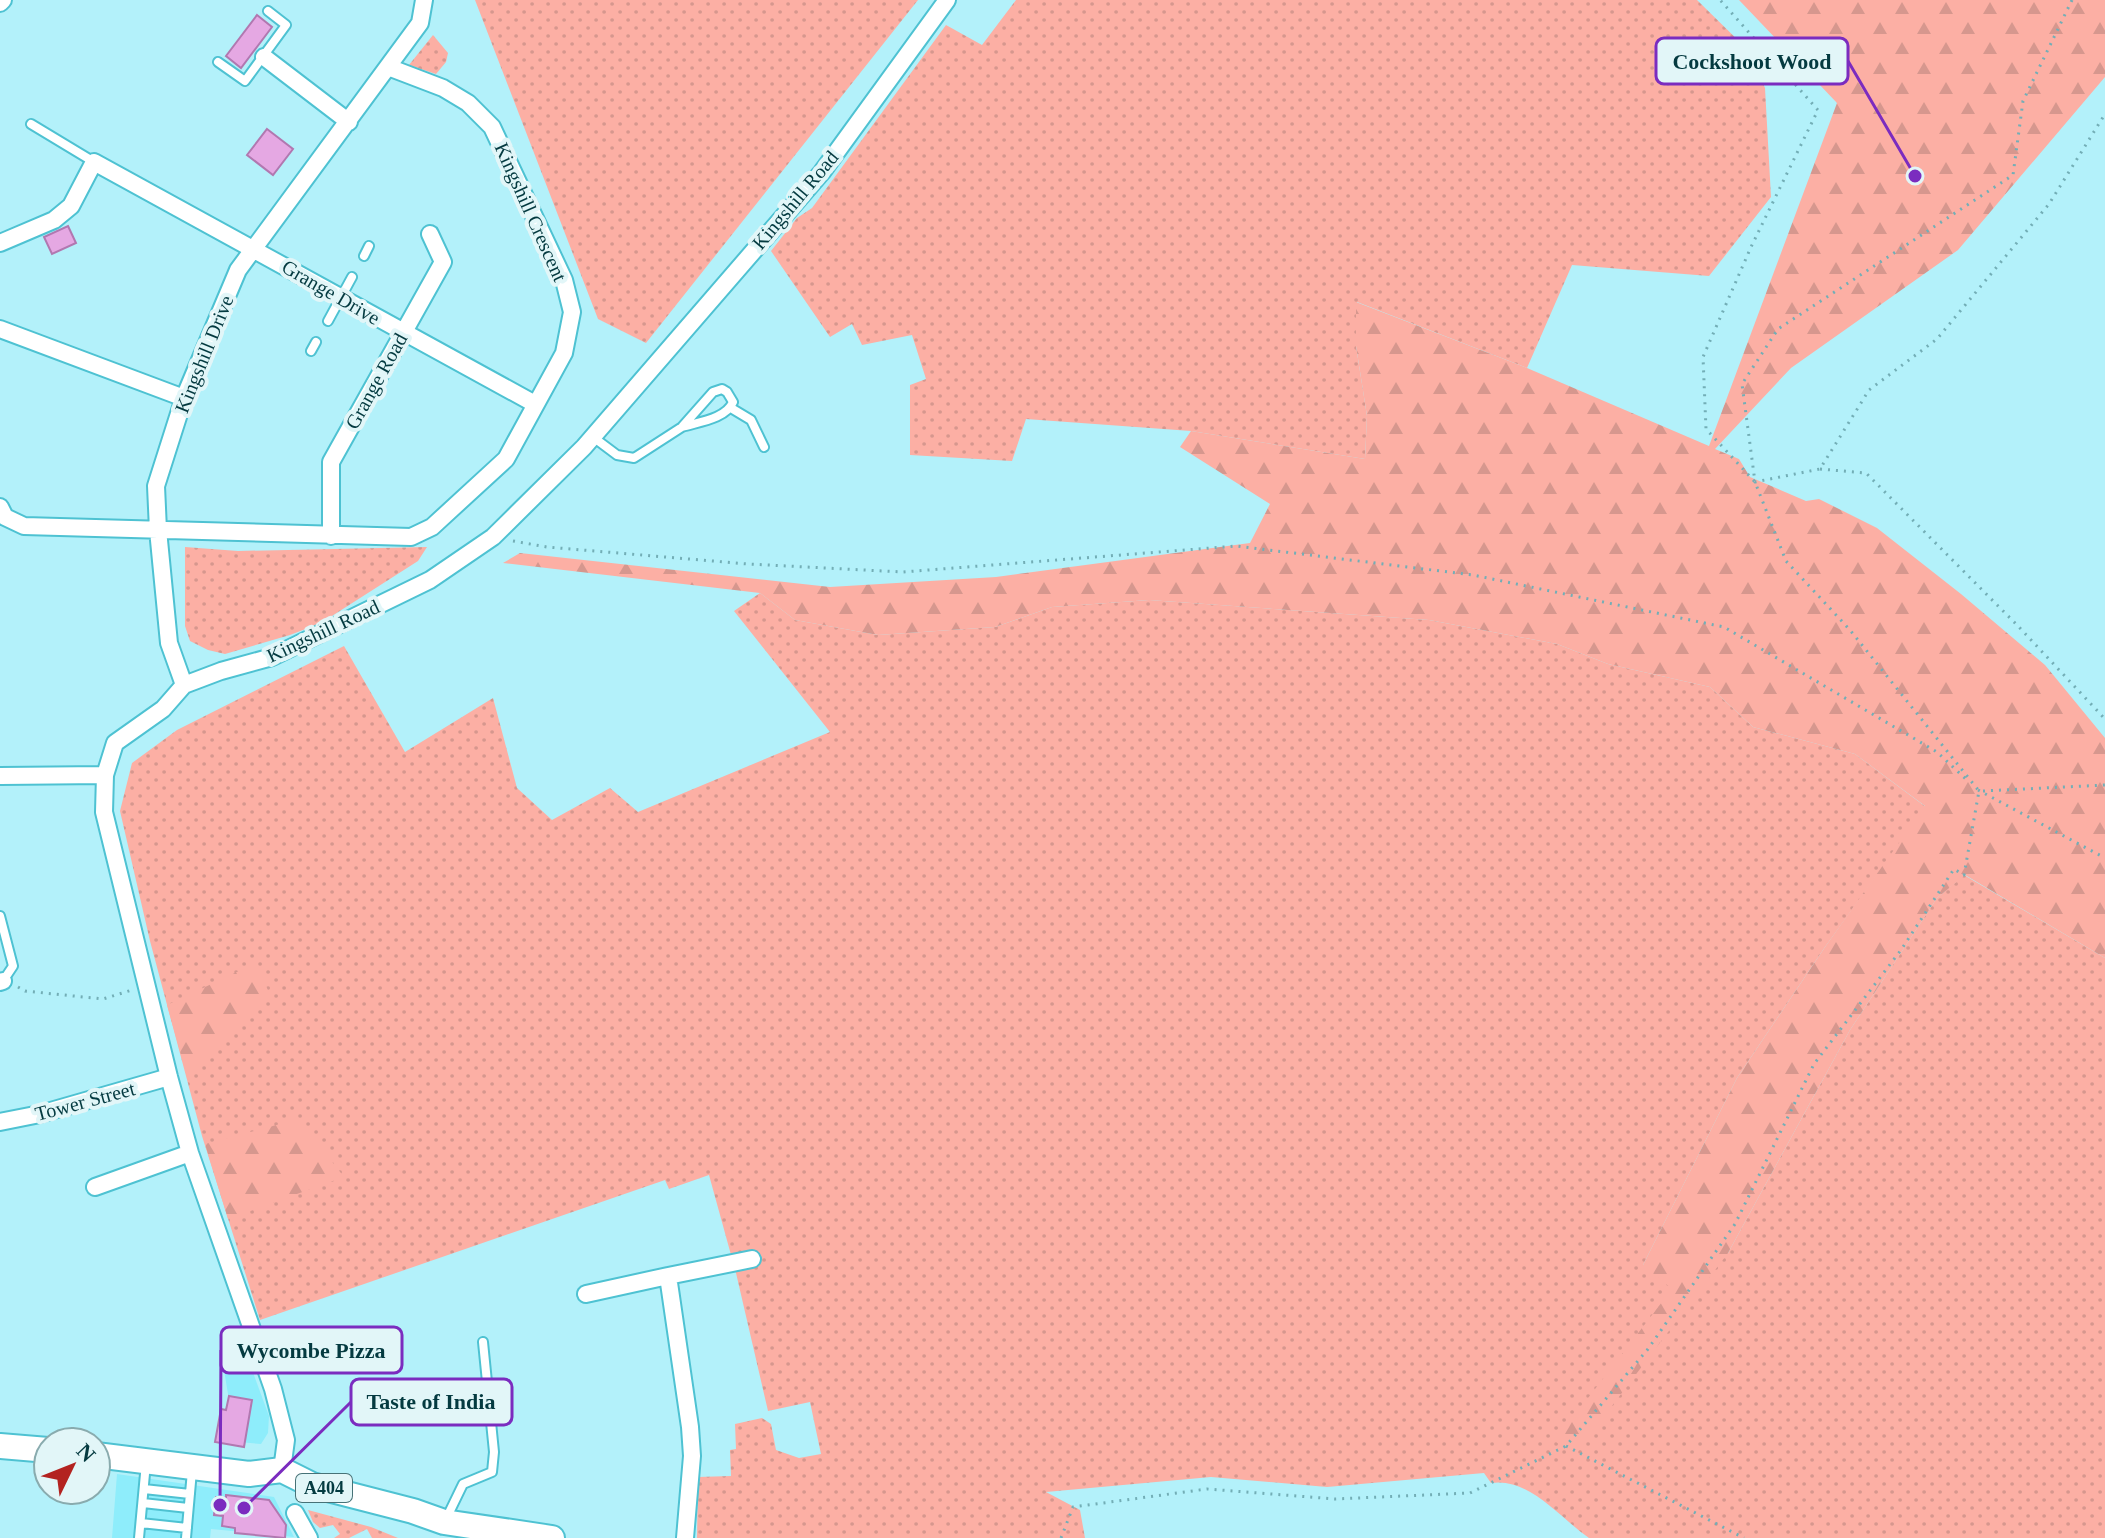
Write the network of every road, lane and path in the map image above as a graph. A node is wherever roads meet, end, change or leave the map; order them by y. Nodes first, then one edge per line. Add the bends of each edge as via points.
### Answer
1 (424, 0) edge
2 (947, 0) edge
3 (1720, 0) edge
4 (2072, 0) edge
5 (268, 11) dead end
6 (264, 57) junction
7 (218, 62) dead end
8 (388, 67) junction
9 (2105, 114) edge
10 (349, 122) junction
11 (31, 124) dead end
12 (94, 162) junction
13 (430, 234) dead end
14 (0, 243) edge
15 (369, 246) dead end
16 (254, 248) junction
17 (364, 256) dead end
18 (352, 277) dead end
19 (341, 298) junction
20 (328, 321) dead end
21 (0, 329) edge
22 (403, 333) junction
23 (316, 342) dead end
24 (311, 351) dead end
25 (184, 398) junction
26 (535, 404) junction
27 (731, 408) junction
28 (682, 427) junction
29 (592, 437) junction
30 (764, 447) dead end
31 (1820, 469) junction
32 (1755, 482) junction
33 (0, 507) edge
34 (158, 530) junction
35 (331, 536) junction
36 (493, 537) junction
37 (184, 685) junction
38 (2105, 719) edge
39 (105, 775) junction
40 (0, 776) edge
41 (2105, 785) edge
42 (1979, 791) junction
43 (2105, 858) edge
44 (0, 916) edge
45 (2, 982) edge
46 (147, 986) junction
47 (169, 1077) junction
48 (0, 1122) edge
49 (190, 1153) junction
50 (95, 1187) dead end
51 (752, 1259) dead end
52 (668, 1276) junction
53 (586, 1294) dead end
54 (483, 1342) dead end
55 (0, 1446) edge
56 (1566, 1446) junction
57 (32, 1449) edge
58 (112, 1457) edge
59 (146, 1460) junction
60 (192, 1466) junction
61 (282, 1470) junction
62 (144, 1489) junction
63 (190, 1494) junction
64 (143, 1503) junction
65 (188, 1508) junction
66 (295, 1513) dead end
67 (141, 1523) junction
68 (187, 1528) junction
69 (445, 1530) edge
70 (139, 1538) edge
71 (186, 1538) edge
72 (309, 1538) edge
73 (552, 1538) edge
74 (685, 1538) edge
75 (1061, 1538) edge
76 (1744, 1538) edge

1 - 8 street, Kingshill Drive via 420,23
2 - 29 street, Kingshill Road via 822,172
3 - 32 path via 1818,110 1703,357 1706,429
4 - 32 path via 2023,101 2013,175 1778,329 1749,373 1742,384
5 - 6 lane via 286,25
6 - 7 lane via 245,81
6 - 10 street
8 - 10 street, Kingshill Drive
8 - 26 street, Kingshill Crescent via 443,88 492,127 564,280 572,312 564,353
9 - 31 path via 2049,204 1937,339 1869,390
10 - 16 street, Kingshill Drive
11 - 12 lane
12 - 14 street via 71,206 54,220
12 - 16 street, Grange Drive
13 - 22 street, Grange Road via 443,262
15 - 17 lane
16 - 19 street, Grange Drive
16 - 25 street, Kingshill Drive via 238,270
18 - 19 lane
19 - 20 lane
19 - 22 street, Grange Drive
21 - 25 street
22 - 26 street, Grange Drive
22 - 35 street, Grange Road via 331,462
23 - 24 lane
25 - 34 street, Kingshill Drive via 156,486
26 - 35 street, Kingshill Crescent via 506,459 432,527 411,537
27 - 28 lane
27 - 28 lane via 727,392 713,392
27 - 30 lane via 751,420
28 - 29 lane via 634,458 617,455
29 - 36 street, Kingshill Road
31 - 32 path
31 - 38 path via 1866,473
32 - 42 path via 1786,561 1850,630
33 - 34 street, Kingshill Crescent via 5,517 24,526
34 - 35 street, Kingshill Crescent
34 - 37 street, Kingshill Drive via 169,643
36 - 37 street, Kingshill Road via 430,580 272,657
36 - 42 path via 547,547 733,563 903,572 1236,546 1473,575 1724,627 1937,752
37 - 39 street, Kingshill Road via 163,709 115,743
39 - 40 street
39 - 46 street, Kingshill Road via 104,812
41 - 42 path
42 - 43 path
42 - 56 path via 1964,875 1954,869 1901,950 1814,1064 1735,1224 1648,1349
44 - 45 lane via 13,966
45 - 46 path via 25,991 103,999
46 - 47 street, Kingshill Road
47 - 48 street, Tower Street
47 - 49 street, Kingshill Road
49 - 50 street
49 - 61 street, Kingshill Road via 273,1389 286,1440
51 - 52 street
52 - 53 street
52 - 74 street via 692,1456
54 - 69 lane via 492,1472 463,1484
55 - 57 main road
56 - 75 path via 1470,1493 1335,1499 1207,1489 1073,1507
56 - 76 path
58 - 59 main road, A404
59 - 60 main road, A404
59 - 62 lane
60 - 61 main road, A404 via 249,1474
60 - 63 lane
61 - 69 main road, A404 via 312,1485 413,1511
62 - 63 lane
62 - 64 lane
63 - 65 lane
64 - 65 lane
64 - 67 lane
65 - 68 lane
66 - 72 street
67 - 68 lane
67 - 70 lane
68 - 71 lane
69 - 73 main road, A404

